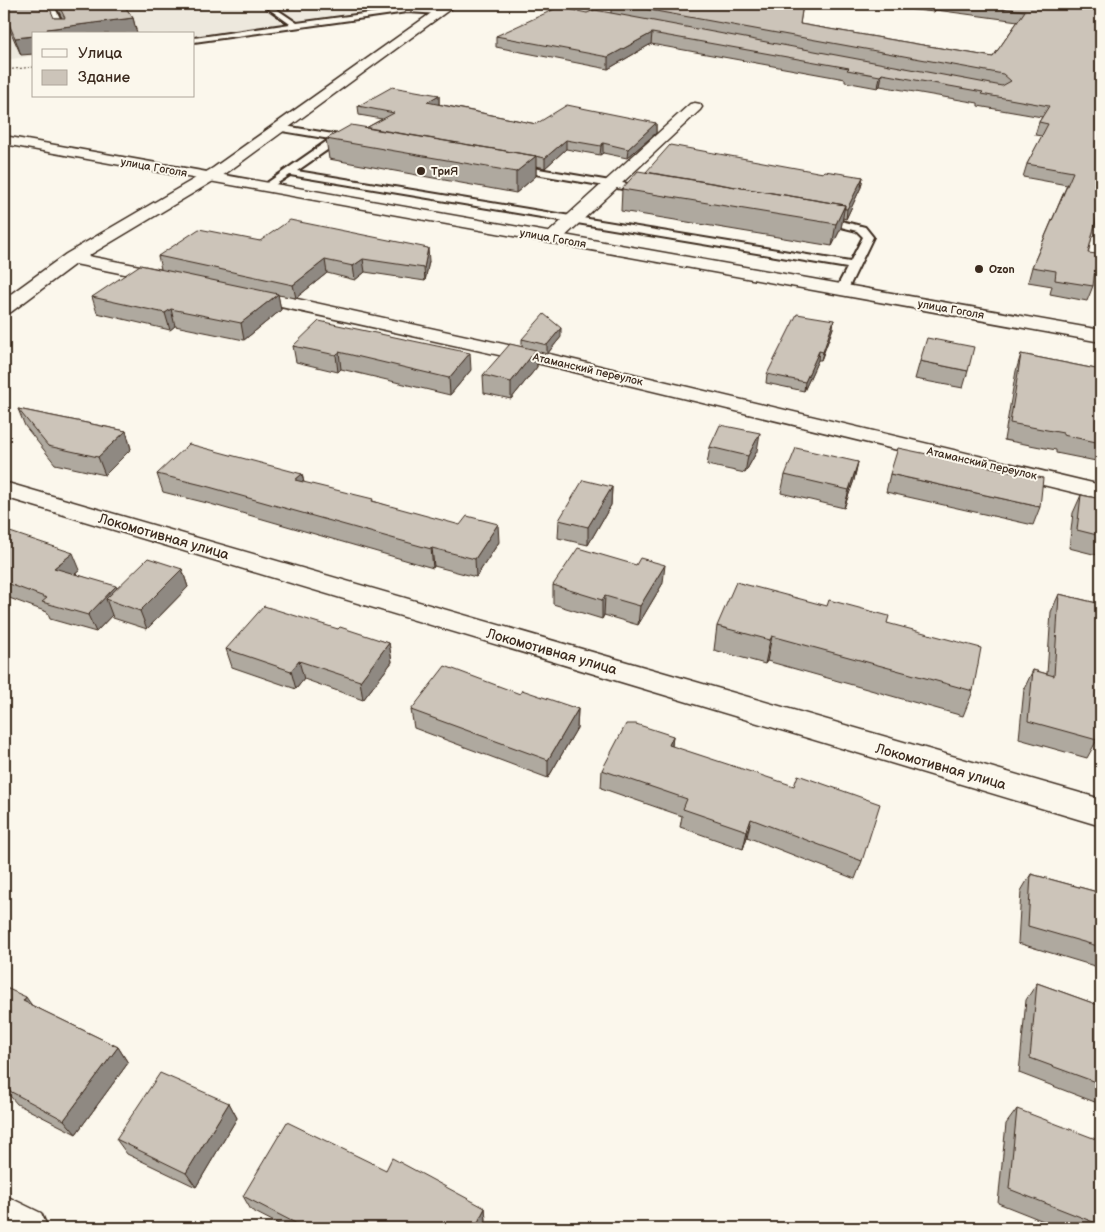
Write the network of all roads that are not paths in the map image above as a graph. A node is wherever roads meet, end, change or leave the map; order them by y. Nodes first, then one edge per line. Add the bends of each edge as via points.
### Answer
1 (50, 4) edge
2 (265, 4) edge
3 (398, 4) edge
4 (535, 4) edge
5 (445, 8) edge
6 (407, 10) junction
7 (606, 17) edge
8 (295, 25) junction
9 (64, 32) edge
10 (195, 40) edge
11 (695, 107) dead end
12 (279, 128) junction
13 (338, 138) junction
14 (4, 140) edge
15 (358, 141) edge
16 (504, 166) edge
17 (289, 172) junction
18 (209, 177) junction
19 (611, 184) junction
20 (267, 187) junction
21 (659, 192) edge
22 (812, 218) edge
23 (571, 220) junction
24 (553, 238) junction
25 (72, 258) junction
26 (854, 266) junction
27 (189, 282) edge
28 (842, 289) junction
29 (228, 290) edge
30 (4, 308) edge
31 (1101, 336) edge
32 (4, 489) edge
33 (1101, 492) edge
34 (1101, 813) edge
35 (4, 1216) edge
36 (26, 1228) edge

1 - 9 lane
2 - 8 lane
3 - 6 lane
4 - 7 street
5 - 6 lane
5 - 12 street
6 - 8 lane
8 - 10 lane
11 - 19 street
12 - 13 lane
12 - 18 street
13 - 15 lane
13 - 17 lane
14 - 18 street, улица Гоголя
16 - 19 lane
17 - 20 lane
17 - 23 lane
18 - 20 street, улица Гоголя
18 - 25 street
19 - 21 lane
19 - 23 street
20 - 24 street, улица Гоголя
22 - 26 lane via 841,222 861,229 868,237
23 - 24 street
23 - 26 lane
24 - 28 street, улица Гоголя
25 - 27 street
25 - 30 street
26 - 28 lane
28 - 31 street, улица Гоголя
29 - 33 street, Атаманский переулок via 546,359
32 - 34 street, Локомотивная улица
35 - 36 street

